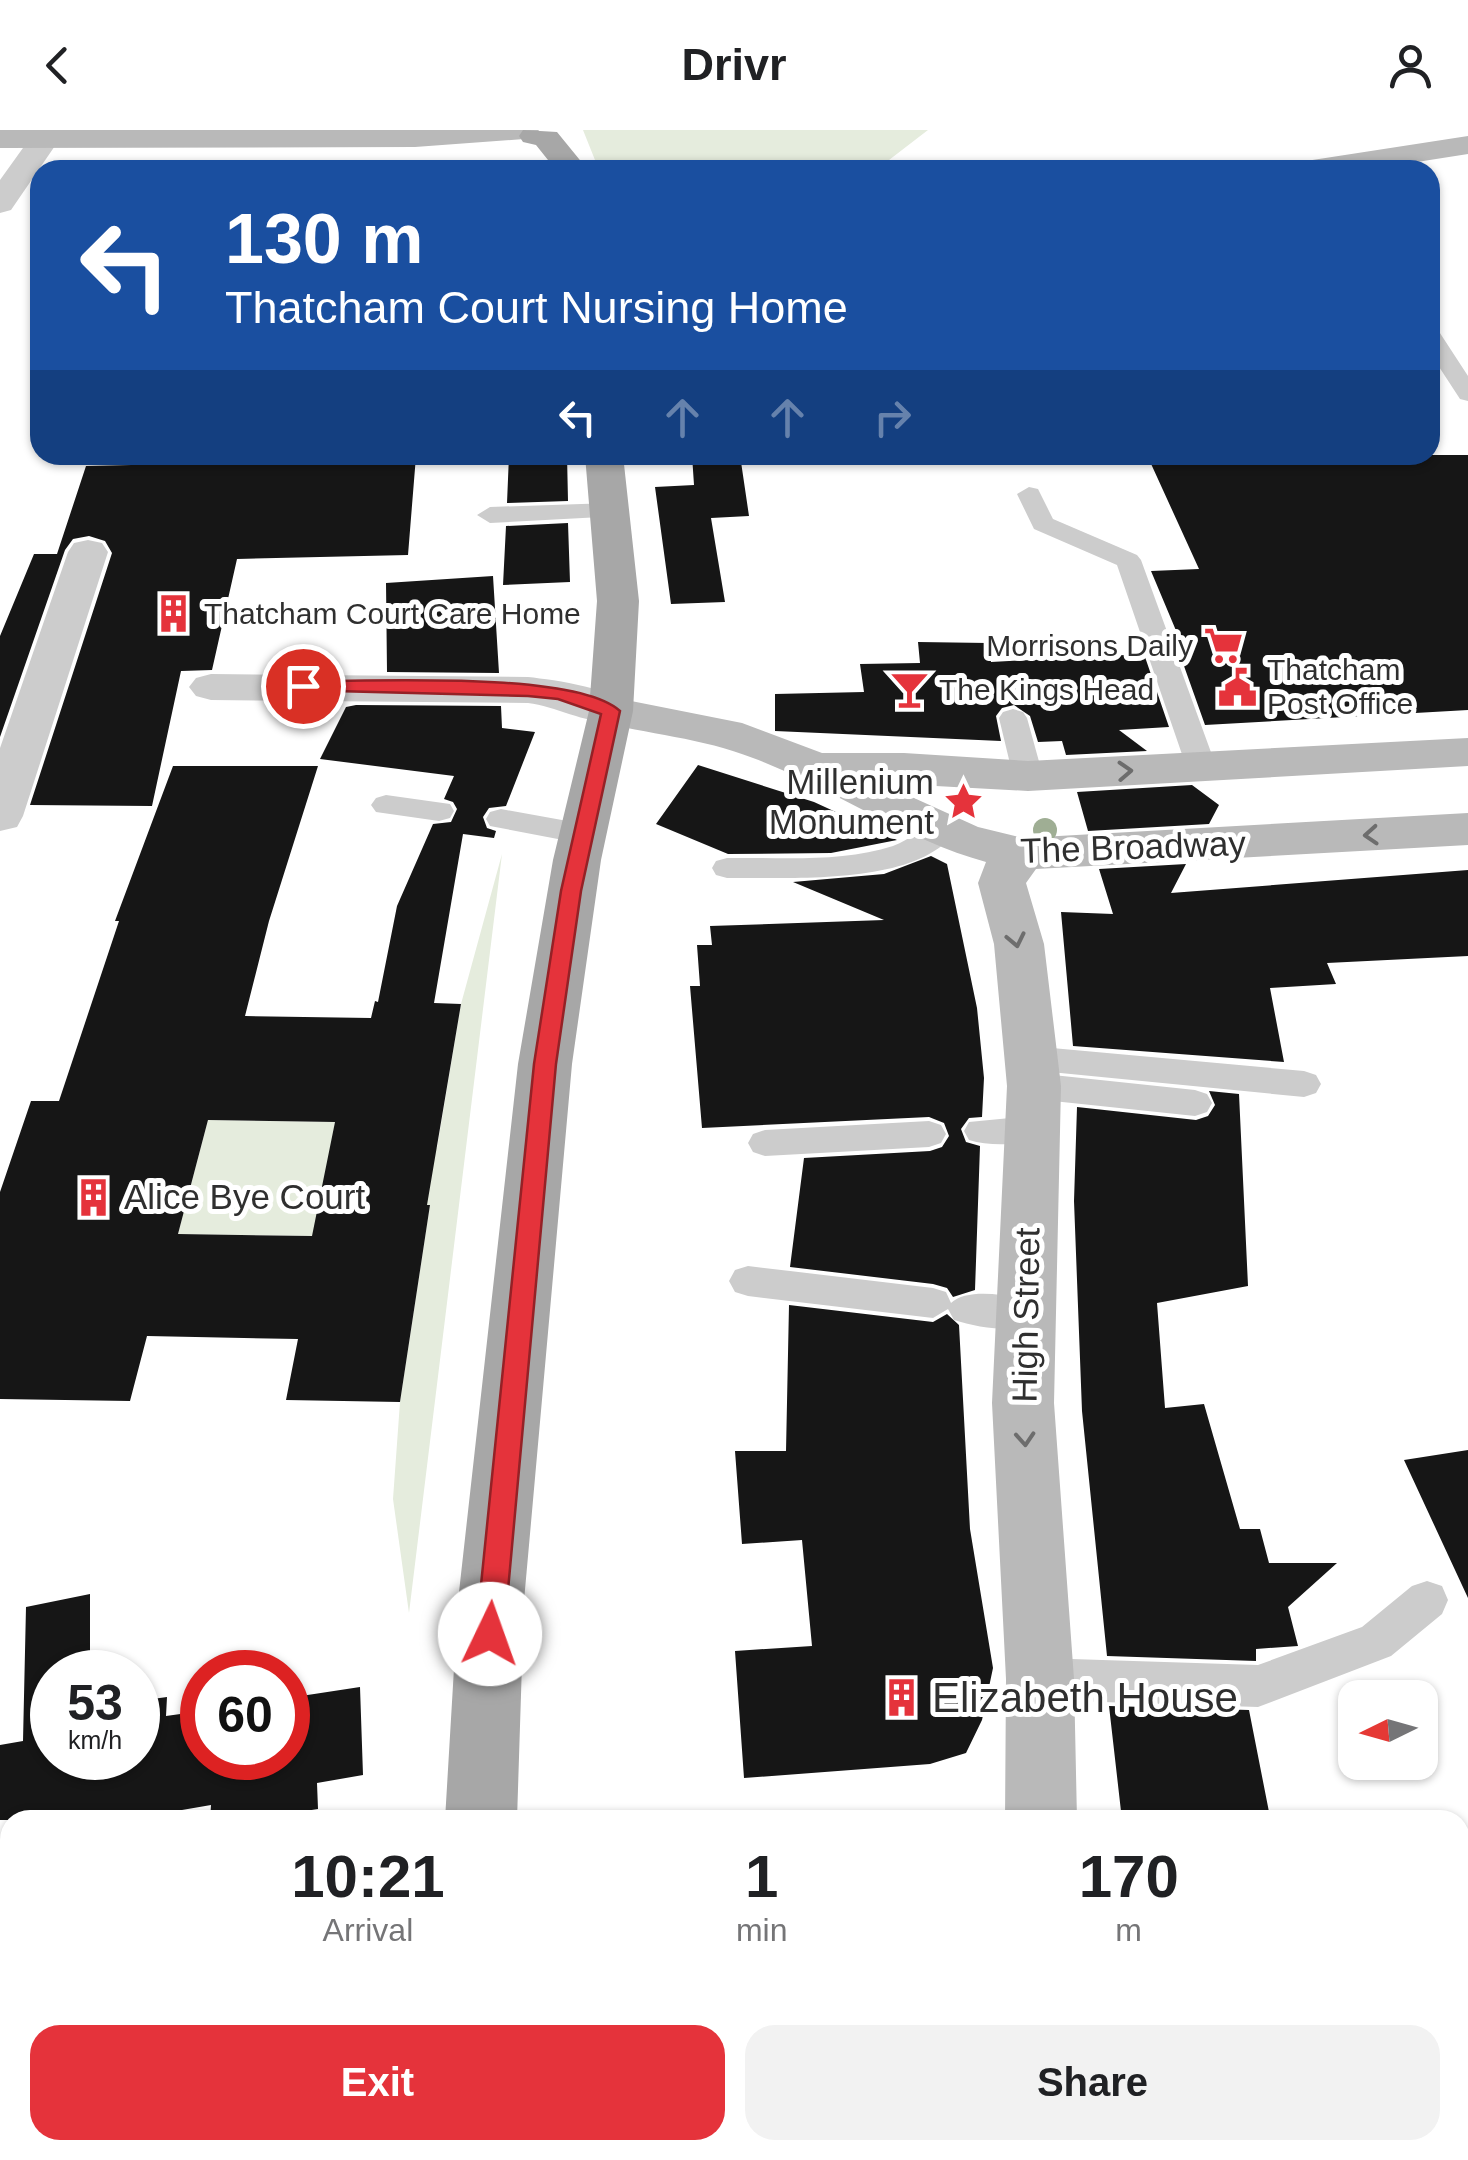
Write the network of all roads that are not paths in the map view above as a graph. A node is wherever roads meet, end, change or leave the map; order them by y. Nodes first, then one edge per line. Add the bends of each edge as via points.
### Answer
1 (530, 132) edge
2 (0, 139) edge
3 (44, 140) junction
4 (1468, 145) edge
5 (30, 160) edge
6 (30, 160) edge
7 (541, 160) edge
8 (564, 160) edge
9 (1371, 160) edge
10 (0, 203) edge
11 (1440, 351) edge
12 (1468, 394) edge
13 (605, 465) edge
14 (1028, 494) dead end
15 (611, 512) junction
16 (490, 515) dead end
17 (88, 552) dead end
18 (211, 687) dead end
19 (611, 711) junction
20 (1012, 718) dead end
21 (1468, 752) edge
22 (1200, 766) junction
23 (814, 768) junction
24 (1028, 776) junction
25 (386, 805) dead end
26 (438, 811) dead end
27 (0, 816) edge
28 (502, 819) dead end
29 (1468, 829) edge
30 (941, 830) junction
31 (584, 834) junction
32 (1023, 854) junction
33 (728, 868) dead end
34 (1304, 1084) dead end
35 (1019, 1101) junction
36 (1196, 1102) dead end
37 (930, 1134) dead end
38 (766, 1144) dead end
39 (748, 1280) dead end
40 (1025, 1314) junction
41 (1427, 1600) dead end
42 (1040, 1680) junction
43 (1024, 1809) edge
44 (481, 1810) edge

1 - 3 street via 416,144
1 - 7 main road
1 - 8 main road via 546,138
2 - 3 street
3 - 6 street
4 - 9 street
5 - 10 street
11 - 12 lane
13 - 15 main road
14 - 22 lane via 1042,524 1128,560
15 - 16 lane
15 - 19 main road via 618,601
17 - 27 street
18 - 19 street via 528,690
19 - 23 street, The Broadway via 695,727
19 - 31 main road
20 - 24 lane
21 - 22 street, The Broadway
24 -> 22 street, The Broadway
23 - 24 street, The Broadway
23 - 30 street, The Broadway
25 - 26 lane
28 - 31 lane
29 -> 32 street, The Broadway
30 - 32 street, The Broadway
30 - 33 lane via 931,844 861,862
31 - 44 main road via 545,1064 491,1600
32 -> 35 street, High Street via 1002,883 1018,944
34 - 35 lane
35 - 36 lane
35 - 40 street, High Street
37 - 38 lane
39 - 40 lane
40 -> 42 street, High Street via 1023,1404
41 - 42 lane via 1376,1642 1258,1686
42 - 43 street, High Street

